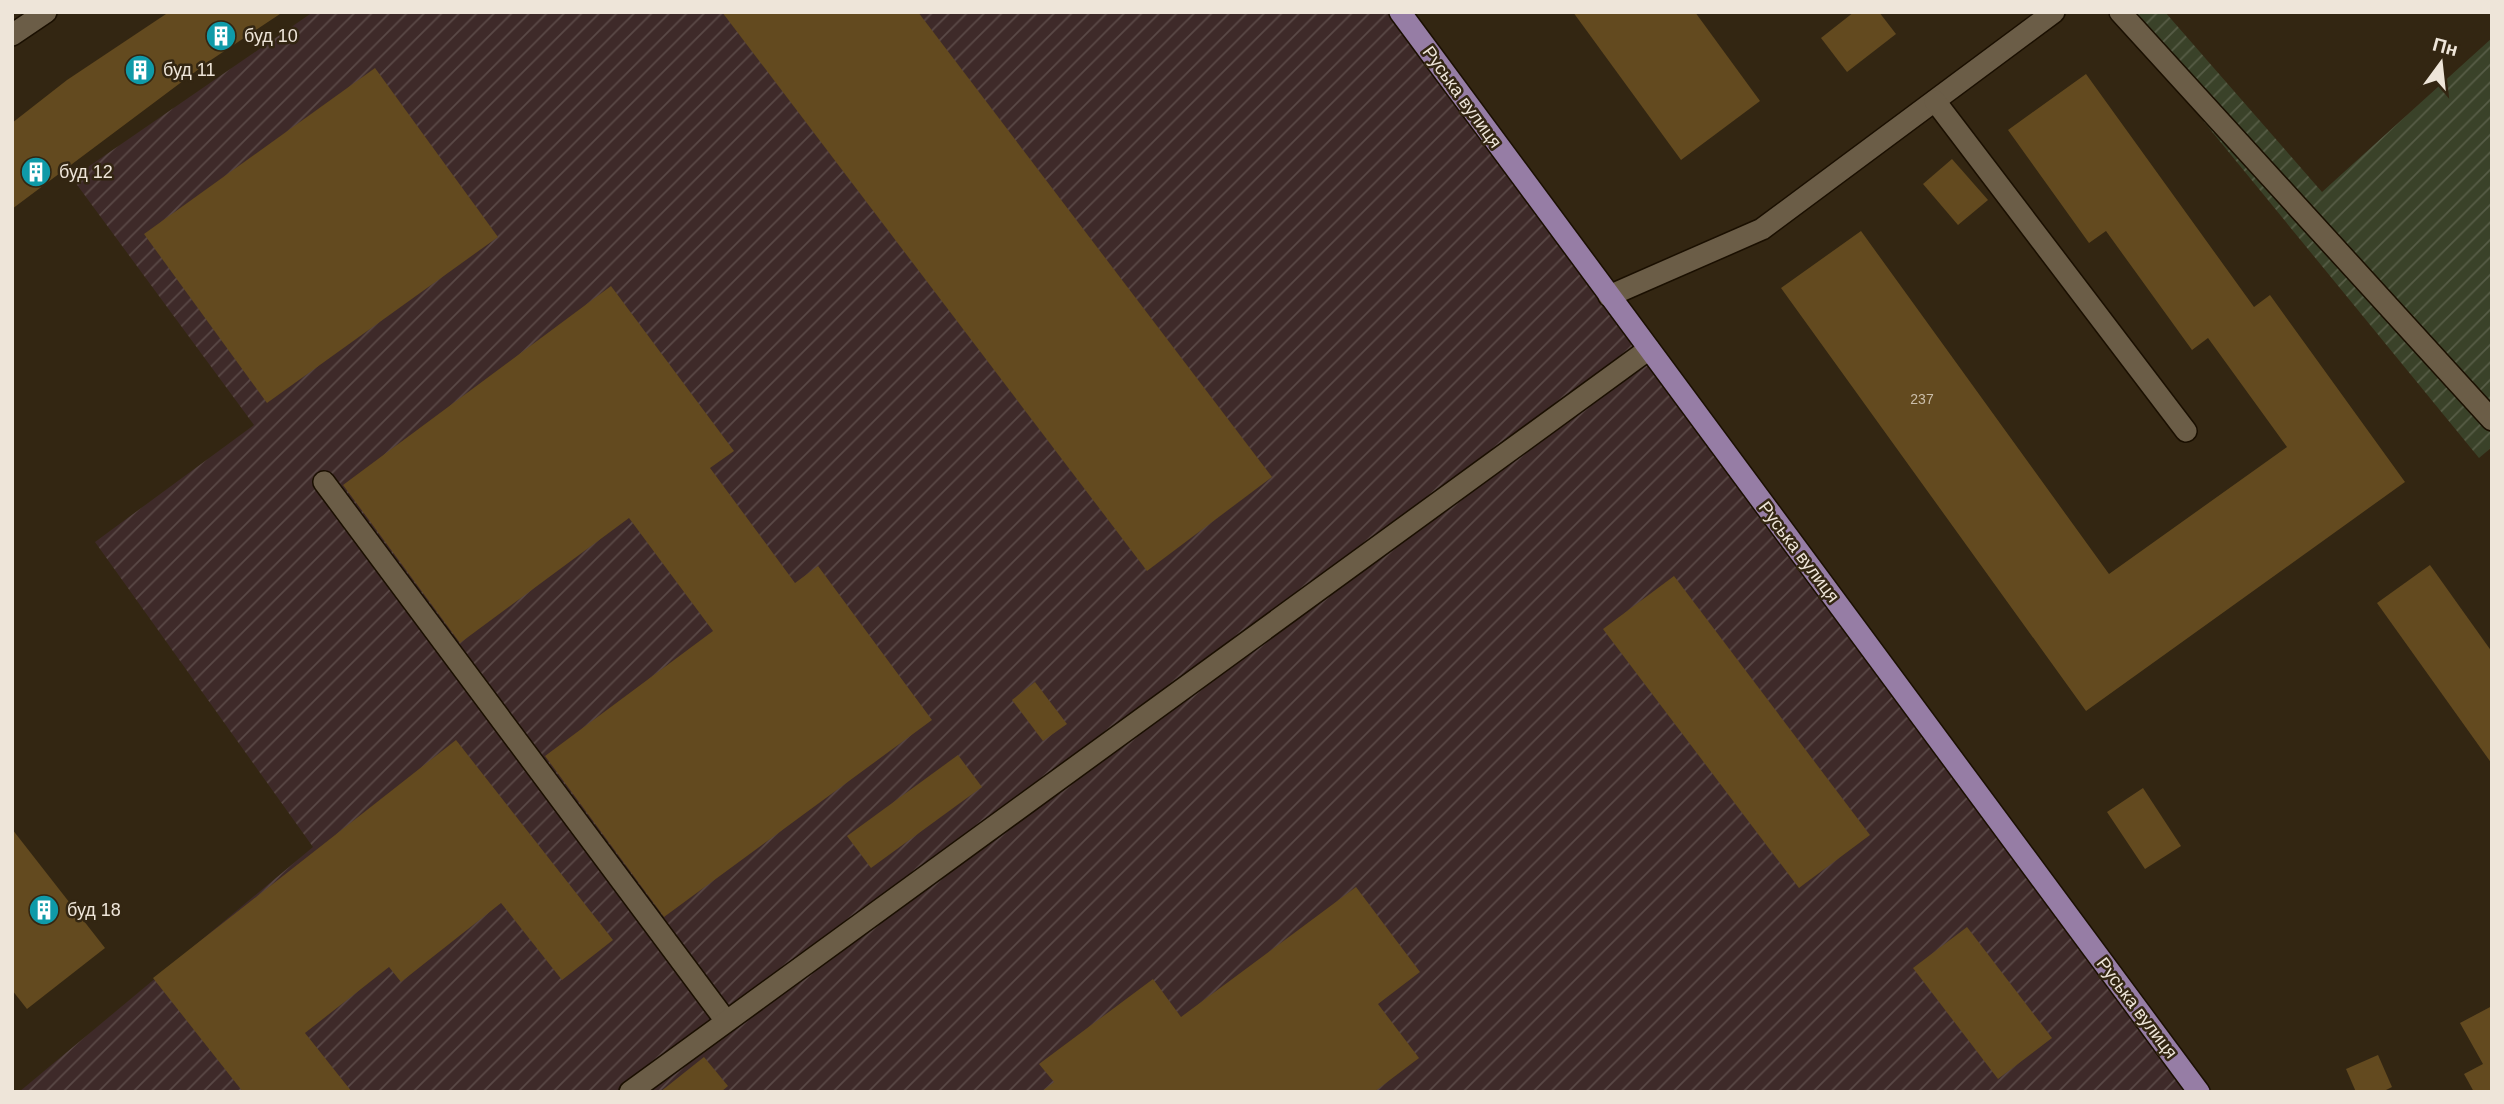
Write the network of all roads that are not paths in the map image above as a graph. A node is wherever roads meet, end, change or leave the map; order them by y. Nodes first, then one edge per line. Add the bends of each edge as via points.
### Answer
1 (46, 12) edge
2 (1399, 12) edge
3 (2054, 12) edge
4 (2120, 12) edge
5 (12, 35) edge
6 (1935, 101) junction
7 (1609, 296) junction
8 (1649, 349) junction
9 (2492, 420) edge
10 (2186, 431) dead end
11 (324, 482) dead end
12 (726, 1021) junction
13 (630, 1092) edge
14 (2199, 1092) edge

1 - 5 street
2 - 7 main road, Руська вулиця
3 - 6 street
4 - 9 street
6 - 7 street via 1762,229
6 - 10 street
7 - 8 main road, Руська вулиця
8 - 12 street
8 - 14 main road, Руська вулиця
11 - 12 street
12 - 13 street

